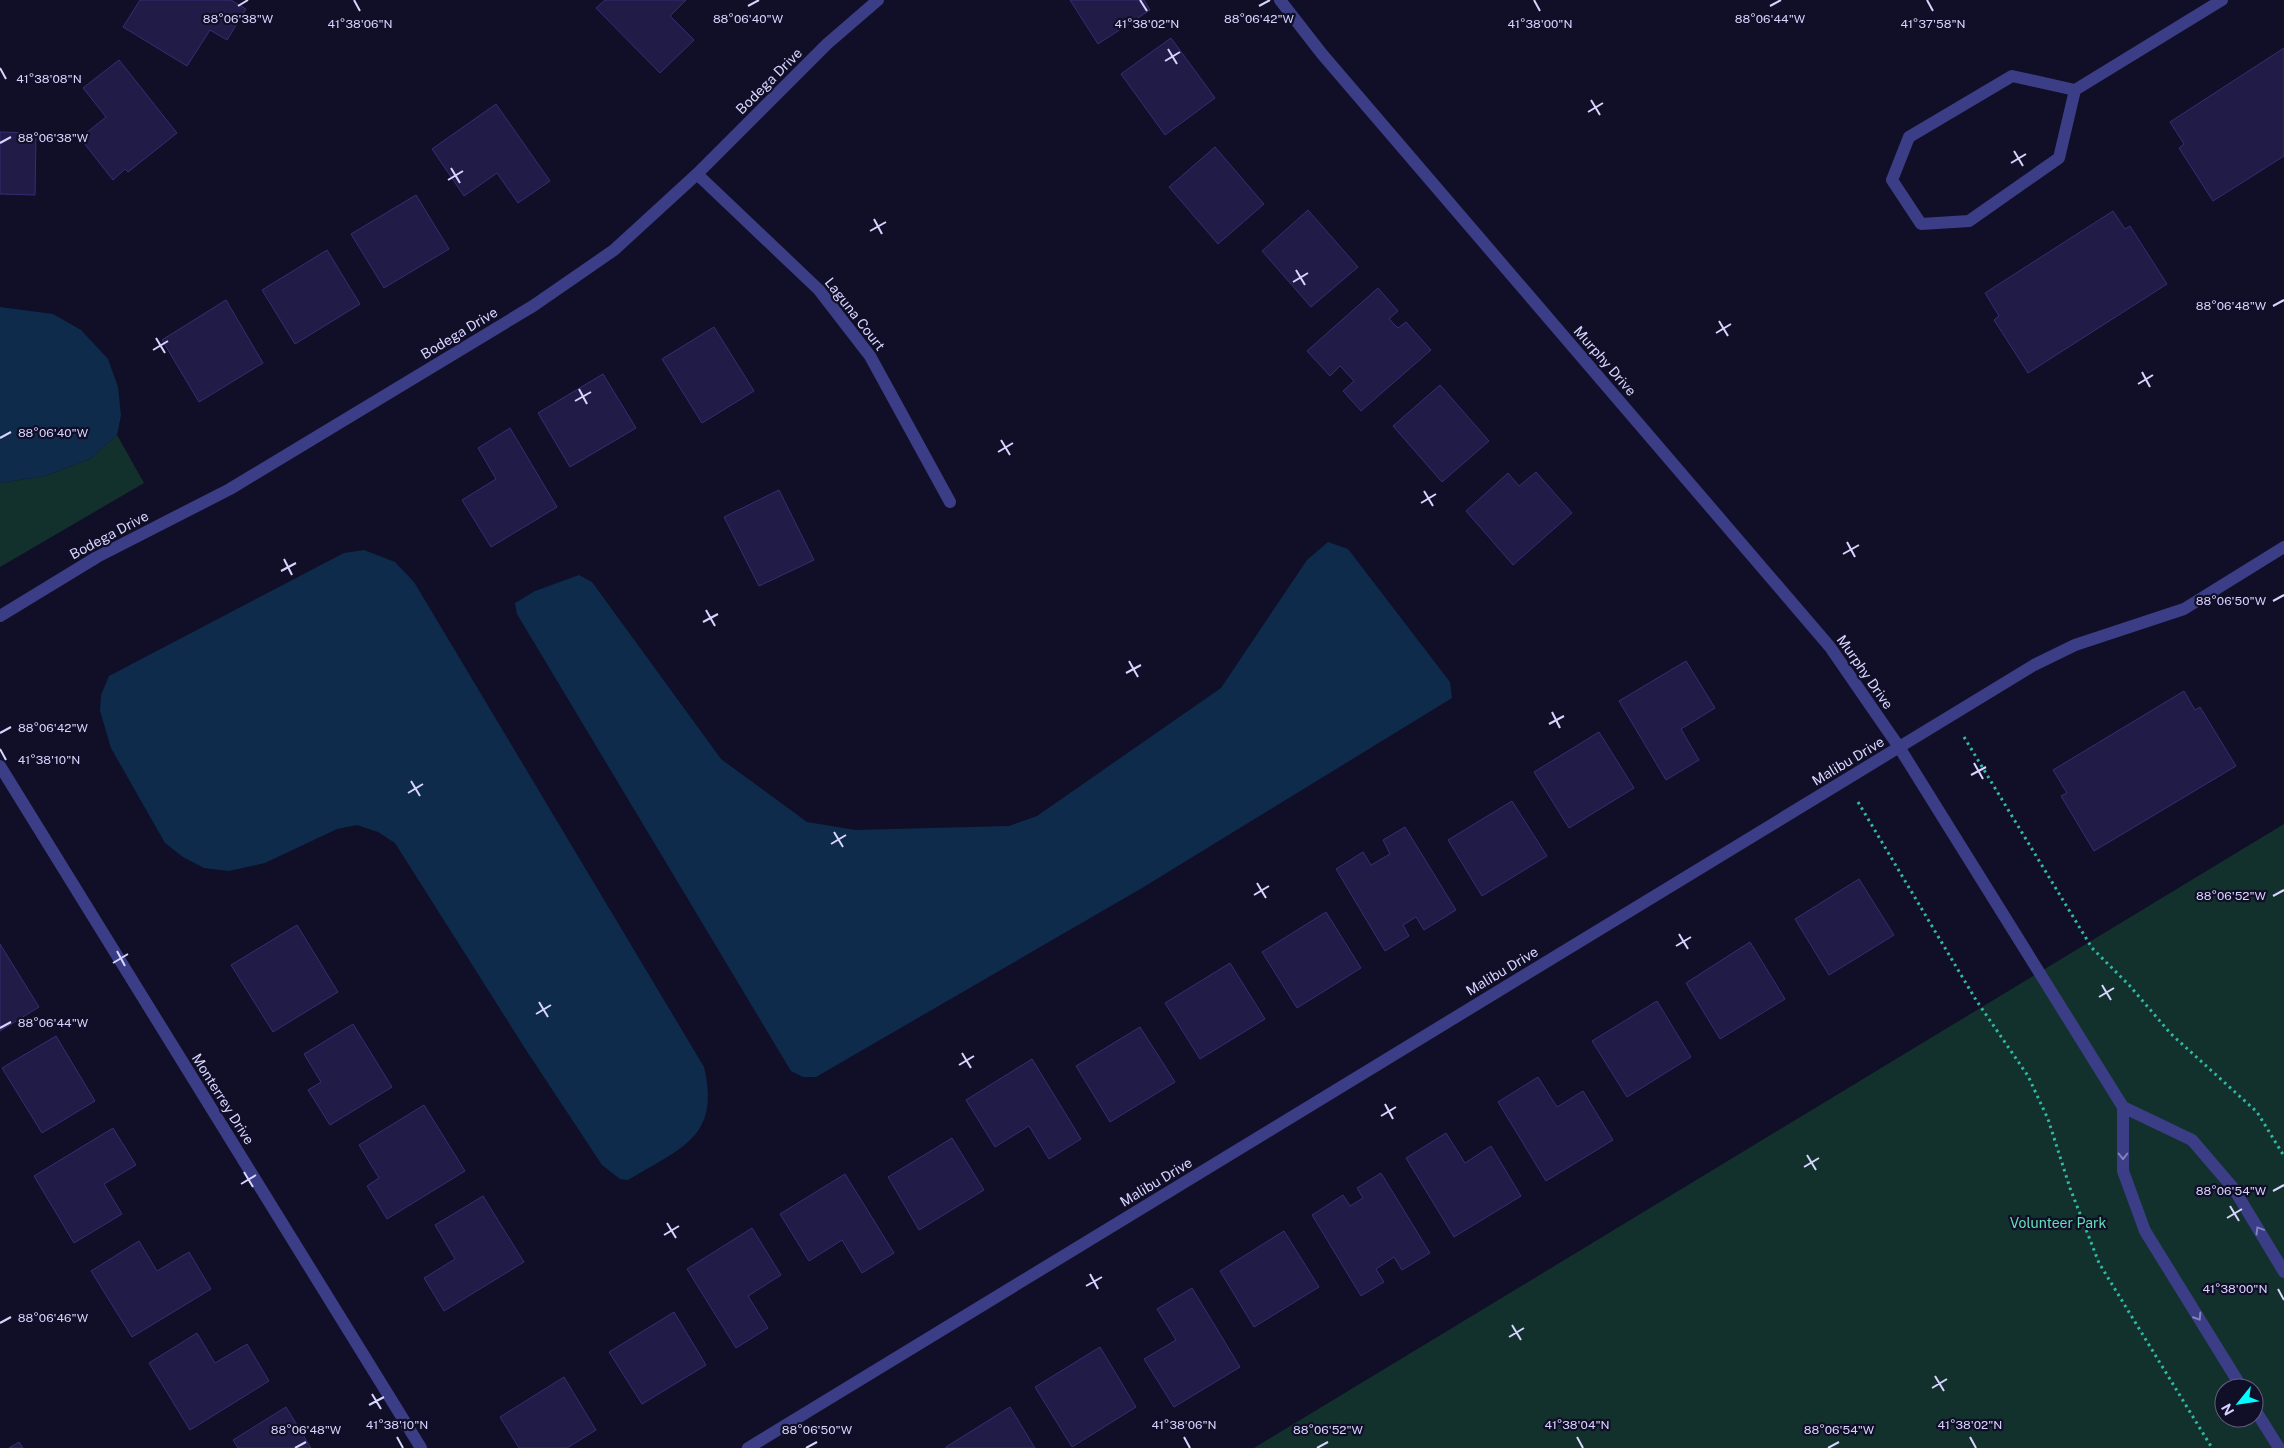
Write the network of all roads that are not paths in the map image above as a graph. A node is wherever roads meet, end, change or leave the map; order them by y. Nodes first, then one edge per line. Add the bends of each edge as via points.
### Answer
1 (878, 0) edge
2 (1280, 0) edge
3 (2222, 0) edge
4 (2075, 90) junction
5 (697, 174) junction
6 (950, 502) dead end
7 (2284, 547) edge
8 (0, 616) edge
9 (1900, 747) junction
10 (0, 766) edge
11 (2123, 1107) junction
12 (2284, 1272) edge
13 (2236, 1378) edge
14 (2264, 1424) edge
15 (420, 1448) edge
16 (748, 1448) edge
17 (2279, 1448) edge

1 - 5 street, Bodega Drive via 827,44
2 - 9 street, Murphy Drive via 1322,54 1830,647
3 - 4 street
4 - 4 street via 2012,76 1909,137 1892,180 1921,224 1969,221 2059,158
5 - 6 street, Laguna Court via 819,290 865,349
5 - 8 street, Bodega Drive via 614,250 532,306 230,489 97,557
7 - 9 street, Malibu Drive via 2184,609 2076,645 2034,665
9 - 11 street, Murphy Drive
9 - 16 street, Malibu Drive
10 - 15 street, Monterrey Drive
12 -> 11 street via 2234,1189 2192,1140
11 -> 13 street via 2123,1171 2145,1232
14 - 17 street

